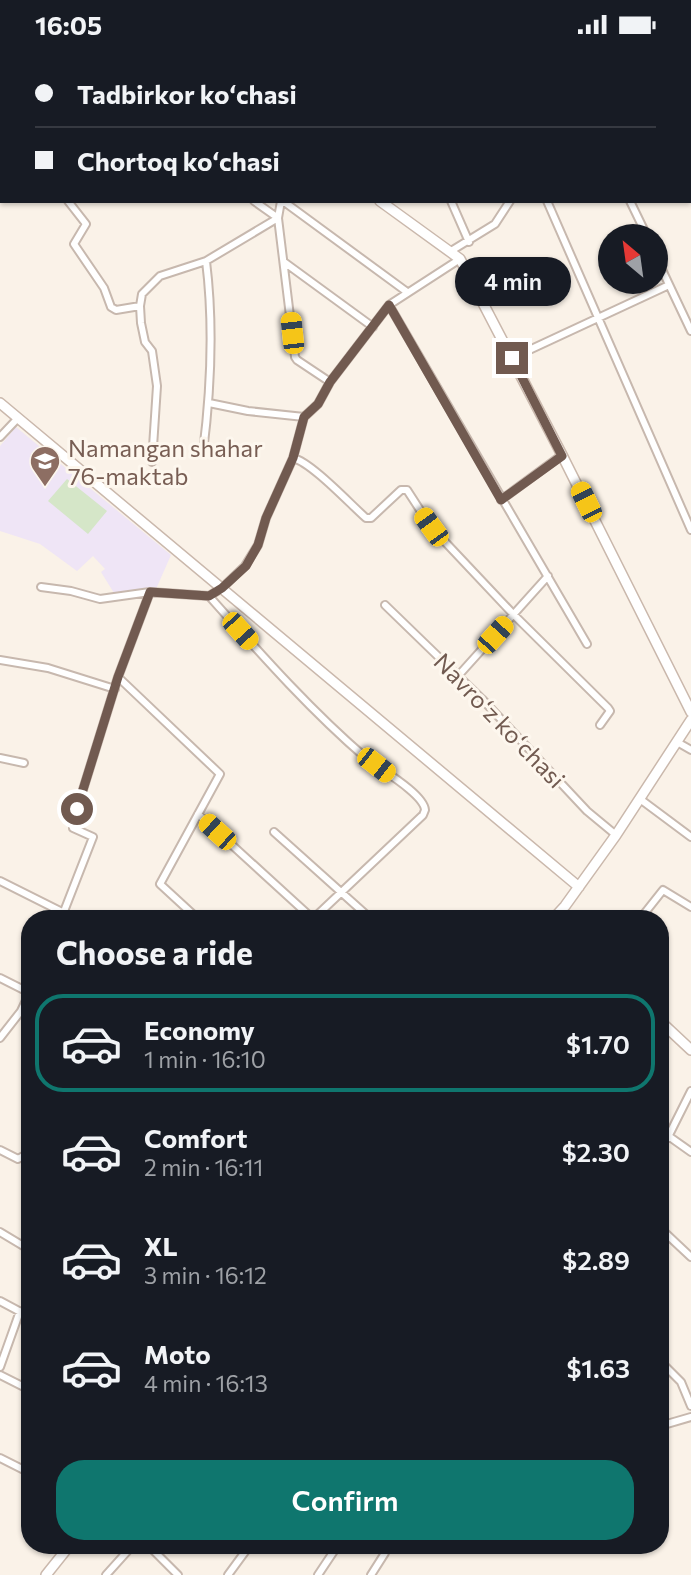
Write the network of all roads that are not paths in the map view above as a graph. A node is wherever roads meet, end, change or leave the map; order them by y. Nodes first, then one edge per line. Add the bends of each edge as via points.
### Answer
1 (70, 203) edge
2 (257, 203) edge
3 (282, 203) edge
4 (285, 203) edge
5 (383, 203) edge
6 (452, 203) edge
7 (503, 203) edge
8 (509, 203) edge
9 (548, 203) edge
10 (631, 203) edge
11 (505, 209) junction
12 (278, 218) junction
13 (641, 224) edge
14 (469, 242) junction
15 (451, 251) junction
16 (460, 259) junction
17 (206, 261) junction
18 (284, 262) junction
19 (669, 285) joint
20 (407, 292) junction
21 (389, 305) junction
22 (140, 306) junction
23 (599, 317) junction
24 (373, 327) junction
25 (691, 331) edge
26 (512, 358) junction
27 (330, 382) junction
28 (0, 403) edge
29 (209, 404) junction
30 (304, 417) junction
31 (18, 418) junction
32 (0, 437) edge
33 (203, 453) dead end
34 (562, 456) junction
35 (293, 458) junction
36 (152, 462) dead end
37 (501, 500) junction
38 (691, 530) edge
39 (548, 576) junction
40 (41, 587) dead end
41 (222, 588) junction
42 (150, 592) junction
43 (209, 596) junction
44 (385, 605) dead end
45 (514, 615) junction
46 (587, 644) dead end
47 (0, 660) edge
48 (458, 676) junction
49 (118, 677) junction
50 (115, 689) junction
51 (691, 712) edge
52 (691, 720) edge
53 (600, 725) dead end
54 (677, 742) junction
55 (691, 750) edge
56 (0, 758) edge
57 (24, 763) dead end
58 (640, 799) junction
59 (198, 814) junction
60 (274, 832) dead end
61 (616, 835) junction
62 (691, 837) edge
63 (0, 881) edge
64 (579, 887) junction
65 (341, 891) junction
66 (565, 906) junction
67 (691, 907) edge
68 (51, 910) edge
69 (64, 910) edge
70 (188, 910) edge
71 (303, 910) edge
72 (322, 910) edge
73 (361, 910) edge
74 (561, 910) edge
75 (565, 910) edge
76 (647, 910) edge
77 (0, 978) edge
78 (21, 988) edge
79 (21, 1012) edge
80 (669, 1029) edge
81 (0, 1038) edge
82 (691, 1050) edge
83 (691, 1091) edge
84 (669, 1135) edge
85 (669, 1138) edge
86 (0, 1150) edge
87 (691, 1152) edge
88 (21, 1157) edge
89 (0, 1232) edge
90 (669, 1236) edge
91 (21, 1245) edge
92 (691, 1257) edge
93 (0, 1301) edge
94 (20, 1311) joint
95 (0, 1367) edge
96 (669, 1370) edge
97 (0, 1375) edge
98 (21, 1386) edge
99 (691, 1406) edge
100 (691, 1417) edge
101 (669, 1423) edge
102 (0, 1458) edge
103 (21, 1468) edge
104 (63, 1554) edge
105 (126, 1554) edge
106 (157, 1554) edge
107 (243, 1554) edge
108 (332, 1554) edge
109 (384, 1554) edge
110 (111, 1573) edge
111 (46, 1575) edge
112 (178, 1575) edge
113 (228, 1575) edge
114 (318, 1575) edge
115 (371, 1575) edge

1 - 22 street via 86,224 74,244 104,288 111,307
2 - 12 street
3 - 12 street
4 - 20 street
5 - 15 street
6 - 14 street
7 - 11 street
8 - 11 street
9 - 23 street
10 - 13 street
11 - 14 street via 495,224
12 - 17 street
12 - 18 street
14 - 15 street
15 - 16 street
16 - 20 street
16 - 26 street
17 - 22 street via 160,276 142,294
17 - 29 street via 211,316
18 - 24 street
18 - 27 street via 295,356
19 - 23 street
19 - 25 street
20 - 21 street
21 - 24 street
21 - 37 street
22 - 36 street via 157,386
23 - 26 street
23 - 38 street
24 - 27 street
26 - 34 street
27 - 30 street
28 - 31 street
29 - 30 street
29 - 33 street
30 - 35 street
31 - 32 street
31 - 41 street
34 - 37 street
34 - 51 street
35 - 41 street via 251,558
35 - 45 street via 318,474 366,518 405,488 431,527
37 - 39 street
39 - 45 street
39 - 46 street
40 - 42 street via 100,599
41 - 43 street
41 - 64 street
42 - 43 street
42 - 49 street
43 - 65 street via 325,719 423,802 423,815
44 - 48 street, Navroʻz koʻchasi
45 - 48 street
45 - 53 street via 608,708
47 - 50 street via 48,668
48 - 61 street, Navroʻz koʻchasi via 587,811
49 - 50 street
49 - 59 street via 220,774
50 - 69 street via 73,828 93,837 92,842
52 - 54 street
54 - 55 street
54 - 58 street
56 - 57 street
58 - 61 street
58 - 62 street
59 - 70 street via 160,884
59 - 71 street
60 - 65 street
61 - 64 street
63 - 68 street
64 - 66 street
65 - 72 street
65 - 73 street
66 - 74 street
66 - 75 street
67 - 76 street via 663,890
77 - 78 street
79 - 81 street
80 - 82 street
83 - 84 street
85 - 87 street
86 - 88 street
89 - 91 street
90 - 92 street
93 - 94 street
94 - 95 street
96 - 99 street via 681,1382
97 - 98 street
100 - 101 street
102 - 103 street
104 - 111 street
105 - 110 street
106 - 112 street
107 - 113 street
108 - 114 street
109 - 115 street

